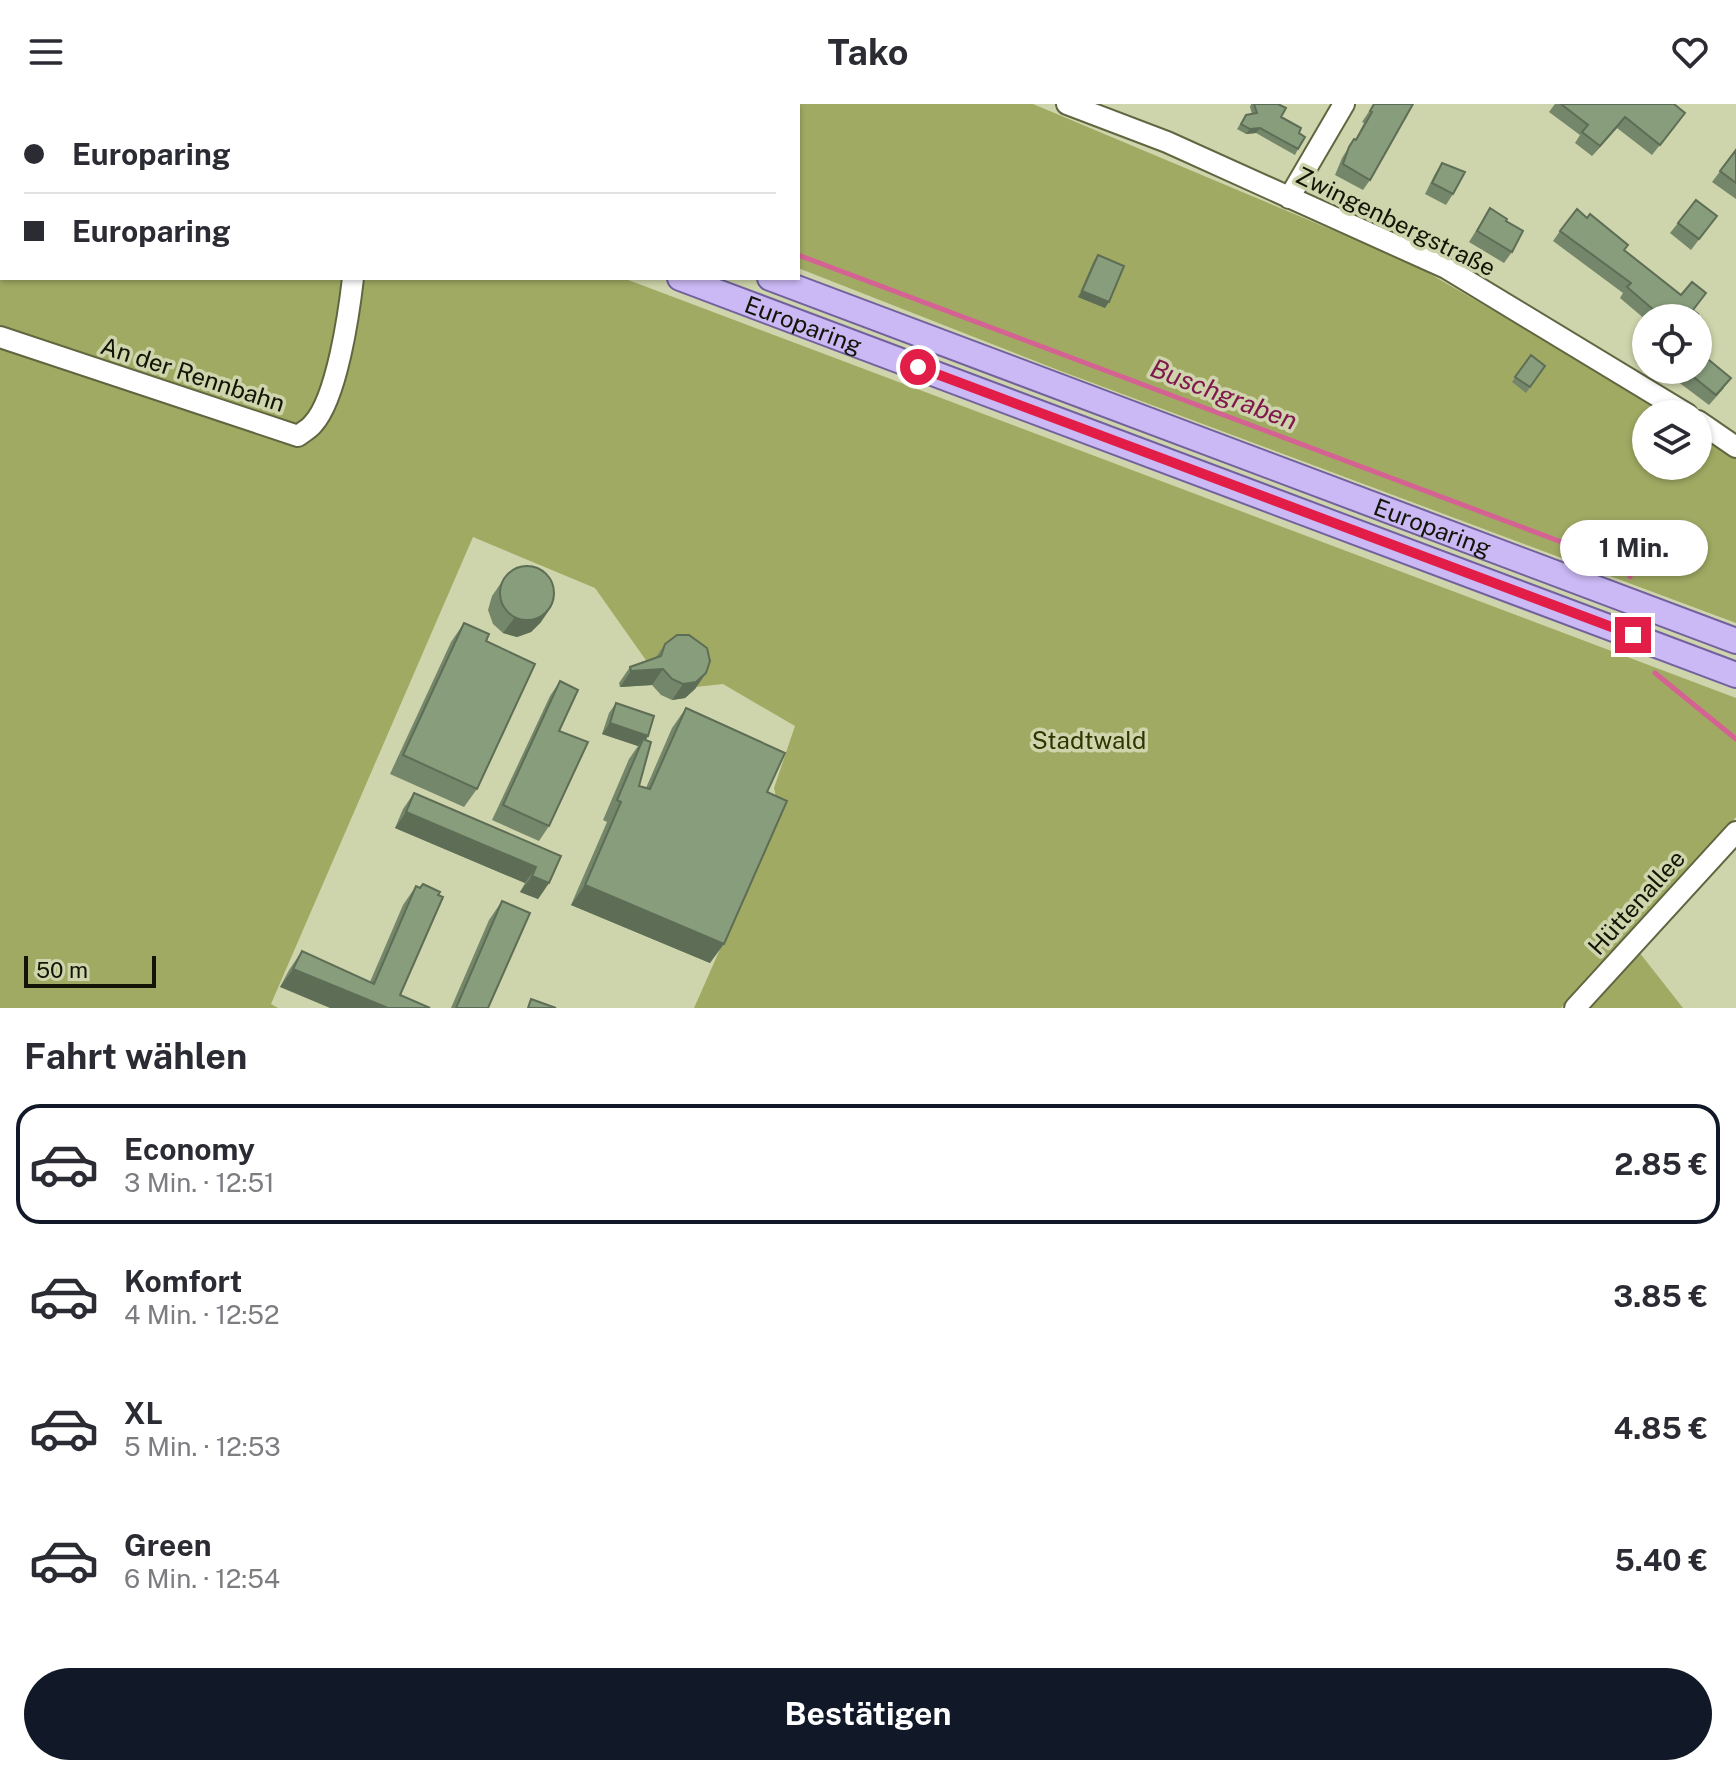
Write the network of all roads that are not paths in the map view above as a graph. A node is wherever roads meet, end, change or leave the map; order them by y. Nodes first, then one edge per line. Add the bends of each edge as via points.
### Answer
1 (1067, 104) edge
2 (1344, 104) edge
3 (1289, 198) junction
4 (353, 280) edge
5 (685, 280) edge
6 (775, 280) edge
7 (0, 337) edge
8 (1664, 400) edge
9 (1712, 431) edge
10 (1736, 447) edge
11 (1736, 641) edge
12 (1736, 675) edge
13 (1736, 832) edge
14 (1575, 1008) edge

1 - 3 street, Zwingenbergstraße
2 - 3 street
3 - 8 street, Zwingenbergstraße via 1446,268
4 - 7 street, An der Rennbahn via 332,384 314,423 298,436
5 - 12 main road, Europaring
6 - 11 main road, Europaring
9 - 10 street
13 - 14 street, Hüttenallee

